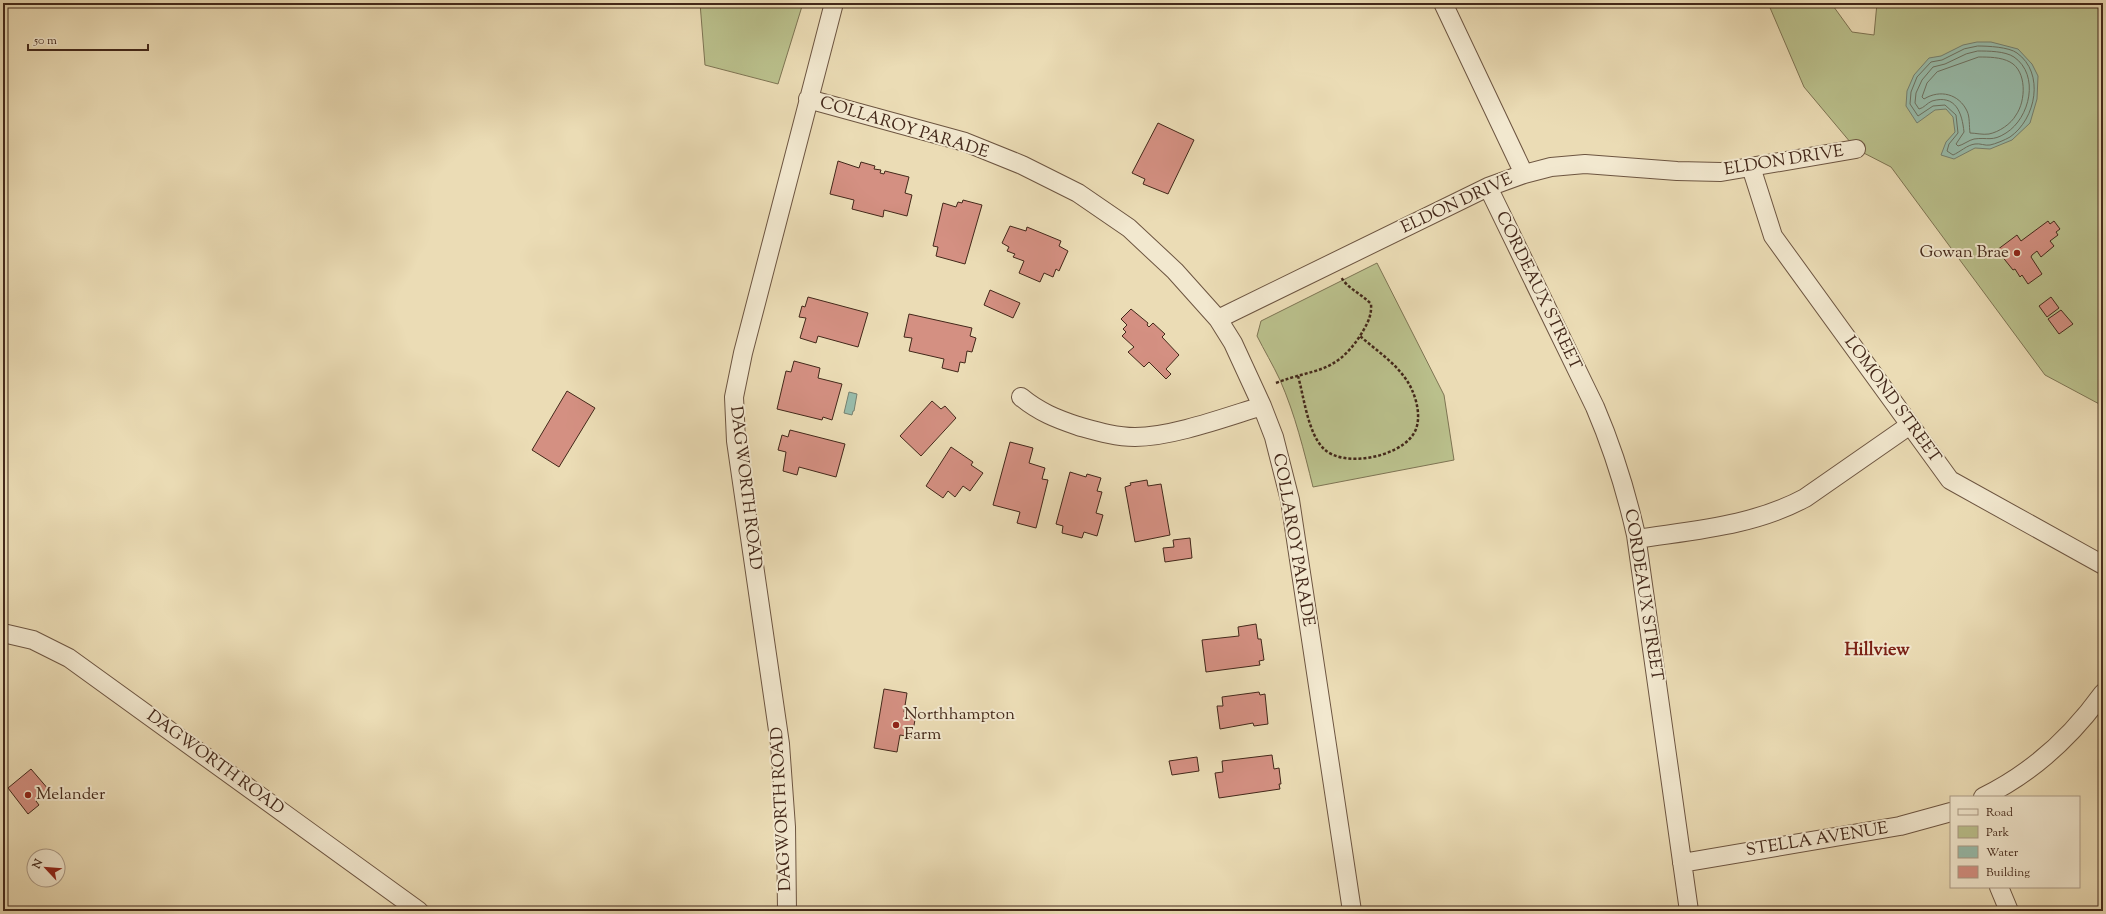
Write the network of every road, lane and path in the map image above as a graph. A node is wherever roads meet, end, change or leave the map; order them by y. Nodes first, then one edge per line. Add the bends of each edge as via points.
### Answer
1 (834, 3) edge
2 (1443, 3) edge
3 (808, 99) junction
4 (1856, 149) dead end
5 (1751, 168) junction
6 (1524, 174) junction
7 (1488, 187) junction
8 (1341, 277) dead end
9 (1218, 319) junction
10 (1360, 336) junction
11 (1298, 376) junction
12 (1276, 383) dead end
13 (1021, 397) dead end
14 (1262, 406) junction
15 (1910, 425) junction
16 (1637, 539) junction
17 (2103, 565) edge
18 (3, 633) edge
19 (2103, 693) edge
20 (1985, 796) edge
21 (1950, 812) edge
22 (1682, 863) junction
23 (1999, 888) edge
24 (418, 911) edge
25 (787, 911) edge
26 (1352, 911) edge
27 (1689, 911) edge
28 (2009, 911) edge

1 - 3 street, DAGWORTH ROAD
2 - 6 street
3 - 9 street, COLLAROY PARADE via 966,142 1050,178 1078,193 1129,228 1174,271
3 - 25 street, DAGWORTH ROAD via 734,397 738,457 779,737 786,827
4 - 5 street, ELDON DRIVE
5 - 6 street, ELDON DRIVE via 1714,172 1585,164 1551,167
5 - 15 street, LOMOND STREET via 1773,236
6 - 7 street, ELDON DRIVE
7 - 9 street, ELDON DRIVE
7 - 16 street, CORDEAUX STREET via 1595,407 1618,468
8 - 10 path via 1350,289 1371,304 1370,318
9 - 14 street, COLLAROY PARADE
10 - 11 path via 1352,348 1334,364
10 - 11 path via 1396,367 1412,390 1417,404 1418,426 1413,436 1392,452 1354,459 1330,454 1317,441 1312,431
11 - 12 path
13 - 14 street via 1038,410 1058,419 1108,434 1135,437 1161,435
14 - 26 street, COLLAROY PARADE via 1281,462 1290,500
15 - 16 street via 1805,498 1783,509 1748,520
15 - 17 street, LOMOND STREET via 1950,480
16 - 22 street, CORDEAUX STREET
18 - 24 street, DAGWORTH ROAD via 33,640 69,658
19 - 20 street via 2075,728 2056,746 2015,779
21 - 22 street, STELLA AVENUE via 1900,826
22 - 27 street, CORDEAUX STREET
23 - 28 street

